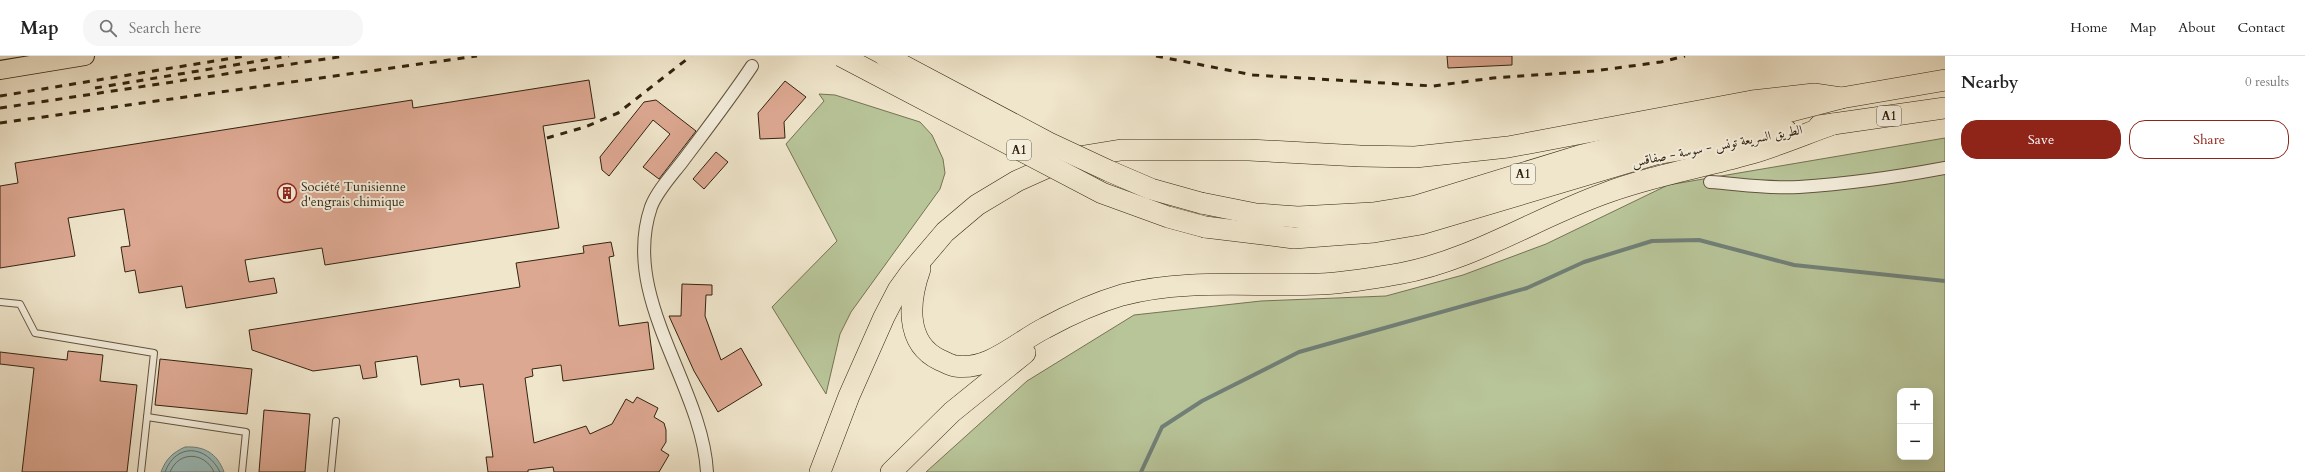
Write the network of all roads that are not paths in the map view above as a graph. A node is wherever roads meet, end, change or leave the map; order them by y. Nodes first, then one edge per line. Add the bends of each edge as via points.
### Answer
1 (85, 56) edge
2 (841, 56) edge
3 (885, 56) edge
4 (752, 66) dead end
5 (0, 70) edge
6 (1945, 80) edge
7 (1841, 98) junction
8 (1945, 108) edge
9 (1833, 124) junction
10 (1945, 168) edge
11 (1710, 182) dead end
12 (923, 260) junction
13 (0, 302) edge
14 (1090, 307) junction
15 (147, 417) junction
16 (336, 422) dead end
17 (141, 472) edge
18 (242, 472) edge
19 (331, 472) edge
20 (707, 472) edge
21 (820, 472) edge
22 (891, 472) edge

1 - 5 main road
2 - 9 highway, الطريق السريعة تونس - سوسة - صفاقس / A1, bridge via 1102,193 1168,217 1205,227 1294,238 1374,232 1421,224 1656,154
3 - 7 highway, الطريق السريعة تونس - سوسة - صفاقس / A1, bridge via 1028,132 1150,189 1256,214 1298,217 1373,214 1416,206 1594,152 1652,138 1760,119
4 - 20 street via 728,102 665,184 651,206 646,230 644,253 657,316 697,421 706,455
6 - 7 highway, الطريق السريعة تونس - سوسة - صفاقس / A1
7 - 12 highway via 1814,94 1752,100 1508,147 1415,157 1249,150 1129,150 1066,160 1017,181 977,205 945,232
8 - 9 highway, الطريق السريعة تونس - سوسة - صفاقس / A1
9 - 14 highway via 1750,154 1693,167 1604,194 1544,217 1500,240 1443,264 1399,274 1323,284 1196,284 1152,288
10 - 11 street via 1886,179 1798,187
12 - 14 highway via 913,288 910,307 916,335 928,353 953,366 974,366 991,360 1041,330
12 - 21 highway via 898,290 884,317 849,396
13 - 15 lane via 20,304 35,333 154,354
14 - 22 highway via 997,374 952,412
15 - 17 lane
15 - 18 lane via 246,432
16 - 19 lane

